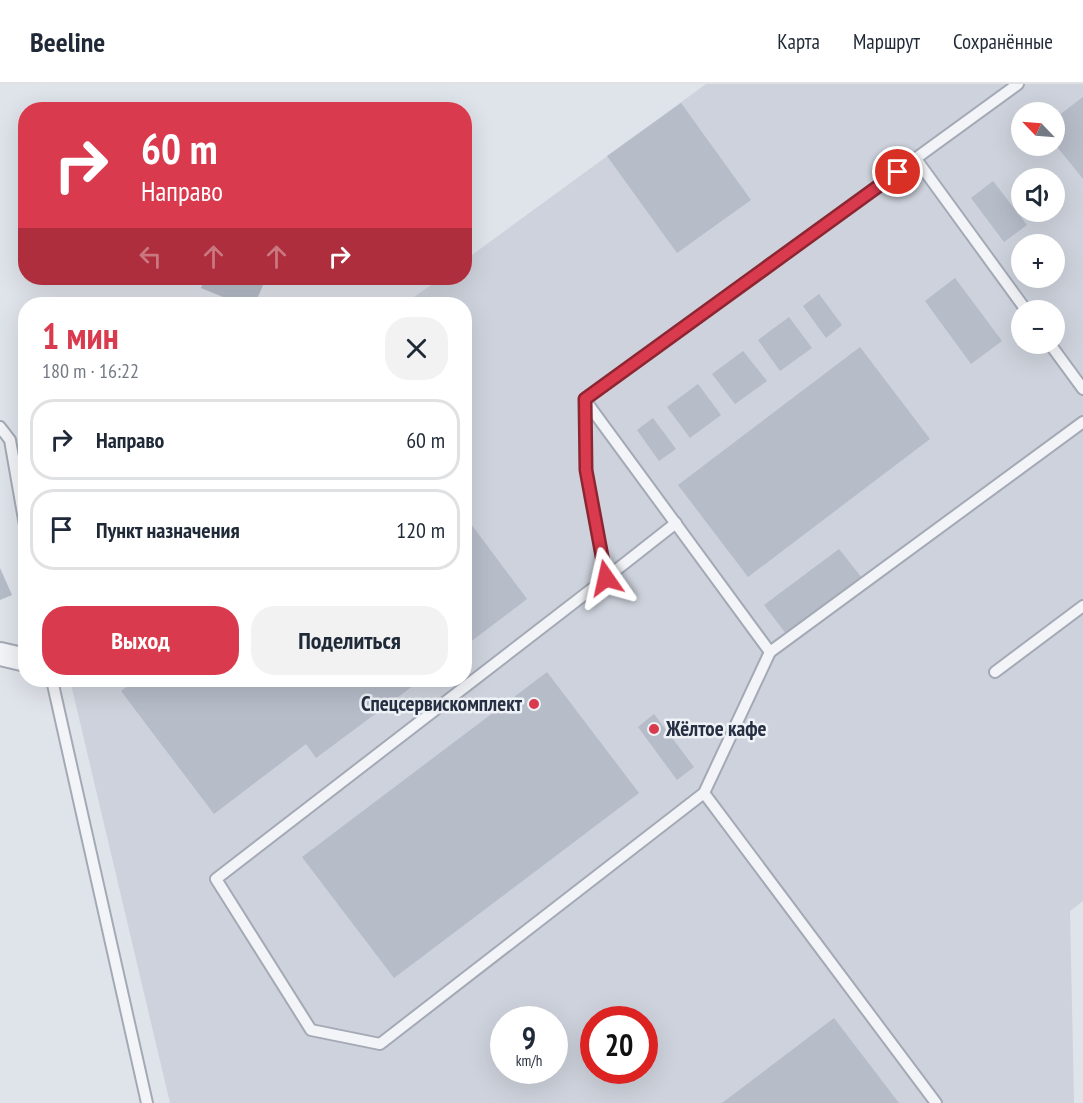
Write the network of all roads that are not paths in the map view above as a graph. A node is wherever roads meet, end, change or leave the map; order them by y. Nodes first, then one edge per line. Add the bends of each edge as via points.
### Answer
1 (1018, 84) edge
2 (916, 159) junction
3 (1019, 300) edge
4 (1057, 354) edge
5 (1083, 389) edge
6 (585, 399) junction
7 (1083, 422) edge
8 (0, 427) edge
9 (18, 486) edge
10 (676, 523) junction
11 (606, 578) junction
12 (1083, 606) edge
13 (770, 652) junction
14 (0, 654) edge
15 (18, 658) edge
16 (995, 672) dead end
17 (472, 681) edge
18 (54, 687) edge
19 (465, 687) edge
20 (704, 793) junction
21 (147, 1103) edge
22 (936, 1103) edge

1 - 2 lane
2 - 3 lane
2 - 6 lane
4 - 5 lane
6 - 10 lane
6 - 11 lane via 586,470
7 - 13 lane
8 - 9 lane via 10,440
10 - 11 lane
10 - 13 lane
11 - 17 lane
12 - 16 lane
13 - 20 lane
14 - 15 street
18 - 21 lane
19 - 20 lane via 216,879 311,1030 380,1044
20 - 22 lane

